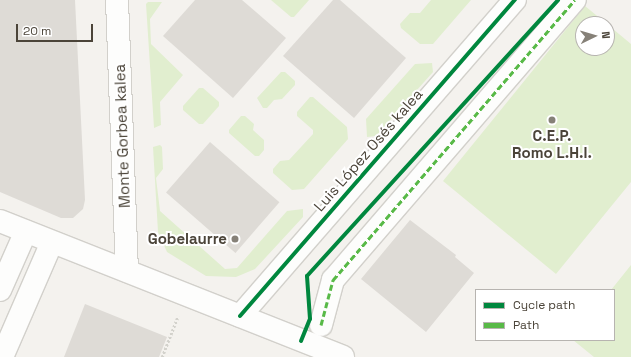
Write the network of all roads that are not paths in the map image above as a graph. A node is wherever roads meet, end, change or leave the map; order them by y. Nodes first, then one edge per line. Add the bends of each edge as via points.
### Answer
1 (117, 0) edge
2 (515, 0) edge
3 (575, 0) edge
4 (0, 221) edge
5 (26, 231) junction
6 (52, 242) junction
7 (127, 271) junction
8 (0, 290) edge
9 (240, 316) junction
10 (321, 324) dead end
11 (2, 357) edge
12 (343, 357) edge

1 - 7 street, Monte Gorbea kalea
2 - 9 street, Luis López Osés kalea
3 - 10 street via 333,280
4 - 5 street
5 - 6 street
5 - 8 street
6 - 7 street
6 - 11 street
7 - 9 street
9 - 12 street

